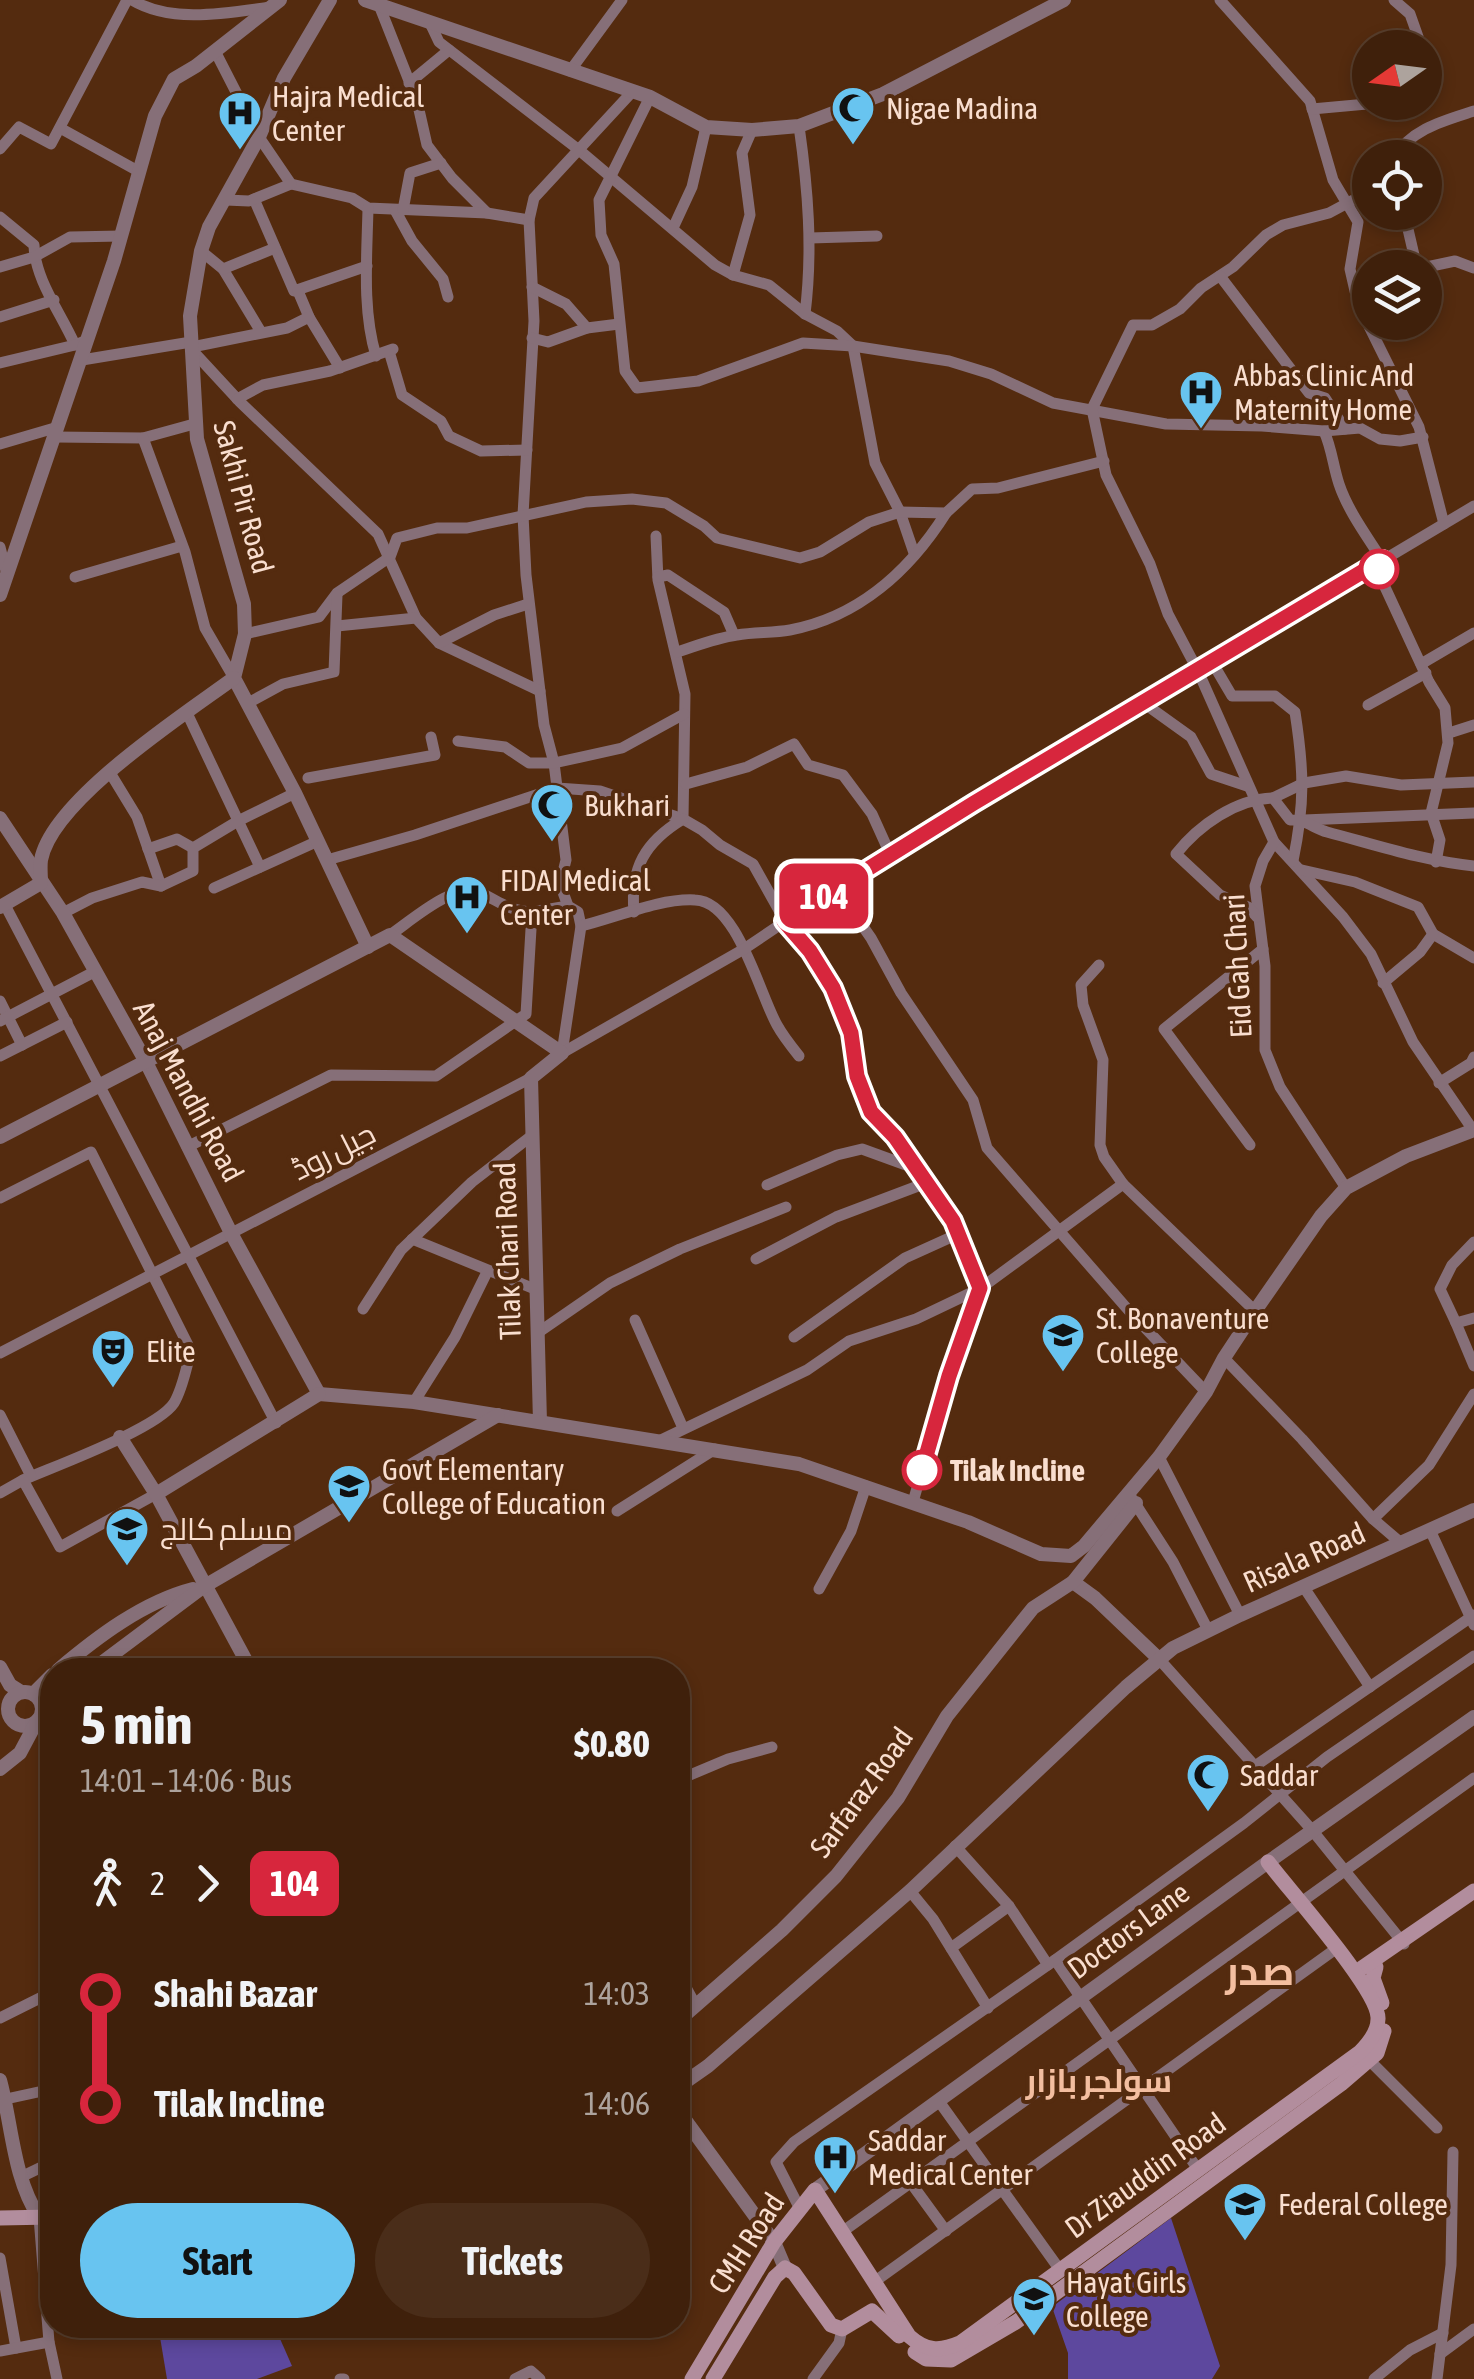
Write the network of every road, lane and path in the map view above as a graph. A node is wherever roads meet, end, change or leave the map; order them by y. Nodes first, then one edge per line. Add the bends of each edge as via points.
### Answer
1 (130, 0) edge
2 (330, 0) edge
3 (622, 0) edge
4 (1064, 0) edge
5 (1220, 0) edge
6 (1394, 0) edge
7 (372, 2) edge
8 (276, 4) edge
9 (430, 23) junction
10 (1416, 30) edge
11 (216, 50) junction
12 (448, 50) junction
13 (570, 71) junction
14 (409, 83) junction
15 (632, 92) junction
16 (650, 97) junction
17 (1352, 105) edge
18 (1312, 109) junction
19 (1474, 112) edge
20 (799, 126) junction
21 (60, 128) junction
22 (706, 128) junction
23 (752, 130) junction
24 (259, 137) junction
25 (1404, 140) edge
26 (0, 149) edge
27 (579, 150) junction
28 (440, 163) junction
29 (138, 171) junction
30 (610, 176) junction
31 (291, 184) junction
32 (254, 199) junction
33 (1352, 199) edge
34 (226, 200) junction
35 (1346, 202) junction
36 (368, 208) junction
37 (399, 210) junction
38 (487, 214) junction
39 (0, 216) edge
40 (529, 220) junction
41 (673, 228) junction
42 (122, 236) junction
43 (877, 236) dead end
44 (810, 238) junction
45 (275, 248) junction
46 (201, 251) junction
47 (34, 257) junction
48 (1442, 264) edge
49 (367, 266) junction
50 (0, 267) edge
51 (1474, 268) edge
52 (223, 270) junction
53 (733, 275) junction
54 (1220, 276) junction
55 (532, 287) junction
56 (298, 292) junction
57 (448, 297) dead end
58 (54, 300) junction
59 (805, 314) junction
60 (0, 317) edge
61 (309, 318) junction
62 (618, 324) junction
63 (587, 328) junction
64 (262, 332) junction
65 (532, 338) junction
66 (192, 346) junction
67 (853, 346) junction
68 (81, 348) junction
69 (376, 356) junction
70 (0, 363) edge
71 (340, 368) junction
72 (237, 399) junction
73 (1092, 410) junction
74 (194, 424) junction
75 (1346, 429) junction
76 (57, 432) junction
77 (1324, 432) junction
78 (1422, 437) junction
79 (143, 438) junction
80 (1, 441) edge
81 (527, 450) junction
82 (1104, 462) junction
83 (1474, 506) edge
84 (900, 512) junction
85 (946, 513) junction
86 (523, 515) junction
87 (1444, 524) junction
88 (656, 536) dead end
89 (182, 546) junction
90 (0, 547) edge
91 (914, 553) junction
92 (390, 557) junction
93 (1382, 560) junction
94 (7, 575) junction
95 (75, 577) dead end
96 (658, 577) junction
97 (337, 593) junction
98 (0, 595) edge
99 (528, 604) junction
100 (416, 618) junction
101 (337, 626) junction
102 (1474, 633) edge
103 (245, 634) junction
104 (734, 636) junction
105 (439, 643) junction
106 (677, 652) junction
107 (1212, 662) junction
108 (1423, 669) junction
109 (1198, 671) junction
110 (234, 678) junction
111 (540, 691) junction
112 (248, 703) junction
113 (1145, 704) junction
114 (1368, 706) dead end
115 (188, 713) junction
116 (684, 714) junction
117 (1474, 725) edge
118 (1449, 733) junction
119 (431, 737) dead end
120 (458, 741) dead end
121 (554, 763) junction
122 (108, 771) junction
123 (308, 778) dead end
124 (1440, 782) junction
125 (1474, 782) edge
126 (686, 784) junction
127 (1304, 784) junction
128 (1247, 786) junction
129 (557, 788) junction
130 (295, 793) junction
131 (1254, 798) junction
132 (1274, 798) junction
133 (1474, 812) edge
134 (1431, 814) junction
135 (0, 818) edge
136 (683, 819) junction
137 (1302, 820) junction
138 (238, 821) junction
139 (318, 841) junction
140 (1274, 842) junction
141 (193, 848) junction
142 (148, 849) junction
143 (891, 856) junction
144 (327, 860) junction
145 (1436, 862) junction
146 (1297, 866) junction
147 (1474, 866) edge
148 (260, 867) junction
149 (41, 884) junction
150 (161, 886) junction
151 (214, 888) dead end
152 (836, 888) junction
153 (3, 906) edge
154 (568, 906) junction
155 (532, 912) junction
156 (634, 912) junction
157 (63, 913) junction
158 (1257, 917) junction
159 (784, 921) junction
160 (581, 926) junction
161 (1433, 934) junction
162 (390, 935) junction
163 (368, 947) junction
164 (744, 949) junction
165 (1263, 949) junction
166 (1474, 958) edge
167 (1099, 964) dead end
168 (94, 972) junction
169 (1383, 983) junction
170 (52, 994) junction
171 (0, 1002) edge
172 (521, 1018) junction
173 (4, 1019) edge
174 (68, 1022) junction
175 (22, 1045) junction
176 (562, 1054) junction
177 (0, 1056) edge
178 (799, 1056) dead end
179 (1474, 1058) edge
180 (146, 1062) junction
181 (531, 1078) junction
182 (1439, 1083) junction
183 (100, 1086) junction
184 (1474, 1131) edge
185 (0, 1136) edge
186 (530, 1138) junction
187 (1250, 1145) dead end
188 (188, 1147) junction
189 (917, 1169) junction
190 (926, 1183) junction
191 (1123, 1184) junction
192 (767, 1185) dead end
193 (1346, 1188) junction
194 (0, 1198) edge
195 (786, 1207) dead end
196 (1062, 1230) junction
197 (231, 1233) junction
198 (958, 1234) junction
199 (412, 1239) junction
200 (1474, 1242) edge
201 (188, 1255) junction
202 (756, 1260) dead end
203 (487, 1272) junction
204 (153, 1273) junction
205 (980, 1288) junction
206 (537, 1290) junction
207 (363, 1309) dead end
208 (1255, 1312) junction
209 (1474, 1318) edge
210 (635, 1320) dead end
211 (1456, 1323) junction
212 (539, 1332) junction
213 (794, 1337) dead end
214 (0, 1353) edge
215 (1224, 1358) junction
216 (1474, 1366) edge
217 (1206, 1392) junction
218 (319, 1394) junction
219 (1474, 1394) edge
220 (414, 1402) junction
221 (0, 1415) edge
222 (498, 1415) junction
223 (540, 1422) junction
224 (276, 1423) junction
225 (683, 1428) junction
226 (120, 1437) junction
227 (661, 1440) junction
228 (716, 1449) junction
229 (1159, 1457) junction
230 (27, 1478) junction
231 (866, 1486) junction
232 (0, 1493) edge
233 (156, 1494) junction
234 (1132, 1498) junction
235 (913, 1502) junction
236 (1474, 1510) edge
237 (616, 1511) dead end
238 (1373, 1519) junction
239 (1430, 1530) junction
240 (1401, 1543) junction
241 (1073, 1582) junction
242 (203, 1586) junction
243 (1303, 1586) junction
244 (819, 1590) dead end
245 (1240, 1615) junction
246 (1472, 1619) edge
247 (1208, 1630) junction
248 (1474, 1656) edge
249 (73, 1658) edge
250 (108, 1658) edge
251 (244, 1658) edge
252 (1158, 1659) junction
253 (0, 1667) edge
254 (40, 1684) edge
255 (1370, 1687) junction
256 (0, 1692) edge
257 (27, 1693) junction
258 (40, 1704) edge
259 (8, 1708) junction
260 (40, 1712) edge
261 (1474, 1717) edge
262 (38, 1719) junction
263 (16, 1724) junction
264 (772, 1747) dead end
265 (6, 1765) edge
266 (1255, 1766) junction
267 (690, 1775) edge
268 (1474, 1778) edge
269 (1278, 1794) junction
270 (1312, 1830) junction
271 (955, 1846) junction
272 (1268, 1862) junction
273 (1345, 1869) junction
274 (910, 1891) junction
275 (1474, 1891) edge
276 (1474, 1899) edge
277 (1299, 1902) junction
278 (1009, 1906) junction
279 (1403, 1943) junction
280 (951, 1948) junction
281 (1337, 1948) junction
282 (1052, 1962) junction
283 (1376, 1967) junction
284 (1357, 1977) junction
285 (690, 1994) edge
286 (40, 1998) edge
287 (1081, 1998) junction
288 (696, 2004) junction
289 (988, 2008) junction
290 (690, 2010) edge
291 (0, 2018) edge
292 (1110, 2040) junction
293 (1369, 2060) junction
294 (690, 2078) edge
295 (0, 2080) edge
296 (1143, 2089) junction
297 (40, 2092) edge
298 (6, 2099) junction
299 (938, 2100) junction
300 (690, 2126) edge
301 (1437, 2128) dead end
302 (968, 2142) junction
303 (1453, 2152) dead end
304 (40, 2168) edge
305 (1199, 2171) junction
306 (21, 2177) junction
307 (911, 2183) junction
308 (816, 2190) junction
309 (1003, 2191) junction
310 (800, 2209) junction
311 (40, 2211) edge
312 (40, 2217) edge
313 (0, 2218) edge
314 (842, 2232) junction
315 (946, 2232) junction
316 (774, 2242) junction
317 (0, 2258) edge
318 (785, 2268) junction
319 (1060, 2270) junction
320 (874, 2282) junction
321 (842, 2329) junction
322 (1474, 2329) edge
323 (1443, 2334) junction
324 (49, 2338) edge
325 (49, 2342) junction
326 (16, 2348) junction
327 (0, 2352) edge
328 (1440, 2354) junction
329 (57, 2379) edge
330 (516, 2379) edge
331 (540, 2379) edge
332 (692, 2379) edge
333 (712, 2379) edge
334 (813, 2379) edge
335 (1374, 2379) edge
336 (1437, 2379) edge

1 - 8 street via 151,11 215,15
1 - 21 street
2 - 24 street, Sakhi Pir Road
3 - 13 street
4 - 20 street via 882,94
5 - 18 street
6 - 10 street
7 - 9 street
7 - 14 street
8 - 11 street
9 - 12 street
9 - 13 street
11 - 24 street
11 - 29 street via 174,78
12 - 14 street
12 - 27 street
13 - 15 street
14 - 28 street via 427,145
15 - 16 street
15 - 27 street
16 - 22 street
16 - 30 street
17 - 18 street
18 - 35 street
19 - 25 street
20 - 23 street
20 - 44 street
21 - 26 street via 51,144 18,127
21 - 29 street
22 - 23 street
22 - 41 street via 692,188
23 - 53 street via 742,153 750,215
24 - 31 street
24 - 34 street, Sakhi Pir Road
27 - 30 street
27 - 40 street via 534,198
28 - 37 street via 410,173
28 - 38 street
29 - 42 street
30 - 41 street
30 - 62 street via 600,200 601,235 614,264
31 - 32 street
31 - 36 street
32 - 34 street
32 - 45 street
33 - 35 street
34 - 46 street, Sakhi Pir Road
35 - 54 street via 1266,234
35 - 78 street via 1358,222 1350,268 1358,304
36 - 37 street
36 - 49 street
37 - 38 street
37 - 57 street
38 - 40 street
39 - 47 street via 34,244
40 - 55 street
41 - 53 street
42 - 47 street via 70,237
42 - 68 street
43 - 44 street
44 - 59 street
45 - 52 street
45 - 56 street
46 - 52 street
46 - 66 street, Sakhi Pir Road
47 - 50 street
47 - 58 street
48 - 51 street
49 - 56 street
49 - 69 street
52 - 64 street
53 - 59 street via 769,286
54 - 73 street via 1152,325 1132,324
54 - 75 street via 1309,393 1326,398
55 - 63 street via 566,304
55 - 65 street
56 - 61 street
58 - 60 street
58 - 68 street
59 - 67 street
61 - 64 street
61 - 71 street
62 - 63 street
62 - 67 street via 625,371 637,388 698,382 803,343
63 - 65 street via 548,342
64 - 66 street
65 - 81 street
66 - 68 street
66 - 72 street
66 - 74 street, Sakhi Pir Road
67 - 73 street via 949,361 1053,403
67 - 84 street via 876,463
68 - 70 street
68 - 76 street
69 - 71 street
69 - 81 street via 391,350 402,395 450,436 481,451
71 - 72 street via 263,385
72 - 92 street via 378,534
73 - 77 street via 1166,424
73 - 82 street
74 - 79 street
74 - 103 street, Sakhi Pir Road via 244,604
75 - 77 street
75 - 78 street via 1380,439
76 - 79 street
76 - 80 street
76 - 94 street
77 - 93 street via 1346,502
78 - 87 street
79 - 89 street
81 - 86 street
82 - 85 street via 972,489
82 - 109 street
83 - 87 street
84 - 85 street
84 - 86 street via 800,558 718,538 666,503 586,502
84 - 91 street
85 - 91 street
86 - 92 street via 397,538
86 - 99 street
87 - 93 street
88 - 96 street
89 - 95 street
89 - 110 street via 205,628
90 - 94 street
91 - 104 street via 885,587 850,610 792,630
92 - 97 street
92 - 100 street
93 - 107 street
93 - 108 street via 1378,572
94 - 98 street
96 - 104 street via 668,575 724,612
96 - 106 street
97 - 101 street
97 - 103 street via 319,617
99 - 105 street
99 - 111 street
100 - 101 street
100 - 105 street
101 - 112 street via 334,672 283,684
102 - 108 street
103 - 110 street, Sakhi Pir Road
104 - 106 street
105 - 111 street
106 - 116 street
107 - 109 street
107 - 127 street via 1232,696 1275,696 1295,712
108 - 114 street
108 - 118 street via 1445,708
109 - 113 street
109 - 128 street
110 - 112 street
110 - 115 street
111 - 121 street
112 - 130 street
113 - 128 street via 1191,736 1211,774
113 - 143 street
115 - 122 street
115 - 138 street
116 - 121 street via 622,748
116 - 126 street
117 - 118 street
118 - 124 street
119 - 123 street via 435,756
120 - 121 street via 506,747 529,763
121 - 129 street
122 - 142 street
122 - 149 street via 50,838
124 - 125 street
124 - 127 street via 1401,785 1346,776
124 - 134 street
126 - 136 street
126 - 143 street via 747,767 794,744 808,765 843,775 872,814
127 - 132 street
127 - 137 street
128 - 131 street
129 - 136 street via 600,792
129 - 144 street
129 - 154 street via 566,860 560,884
130 - 138 street
130 - 139 street
131 - 132 street
131 - 140 street
131 - 158 street via 1206,824 1176,854 1220,895
132 - 137 street via 1290,820
133 - 134 street
134 - 137 street
134 - 145 street via 1440,840
135 - 149 street, Anaj Mandhi Road
136 - 156 street via 664,831 637,866
136 - 159 street via 752,864
137 - 145 street
137 - 146 street
138 - 141 street
138 - 148 street
139 - 144 street
139 - 148 street
140 - 146 street
140 - 158 street, Eid Gah Chari via 1255,886
141 - 142 street via 177,839
141 - 150 street via 194,871
142 - 150 street
143 - 152 street
144 - 163 street
145 - 147 street
146 - 161 street via 1418,908
146 - 169 street via 1344,916
148 - 151 street
149 - 153 street
149 - 157 street, Anaj Mandhi Road
150 - 157 street via 142,882
152 - 159 street
152 - 196 street via 974,1100 987,1148
153 - 170 street
154 - 155 street
154 - 160 street via 578,912
155 - 162 street via 506,909 476,890 453,892
155 - 172 street
156 - 160 street
156 - 164 street via 694,900 713,904
157 - 168 street, Anaj Mandhi Road
158 - 165 street, Eid Gah Chari
159 - 164 street
159 - 189 street via 833,988 871,1112
160 - 176 street
161 - 166 street
161 - 169 street
162 - 163 street
162 - 172 street
163 - 180 street
164 - 176 street
164 - 178 street via 777,1026
165 - 187 street via 1164,1029
165 - 193 street, Eid Gah Chari via 1271,1070
167 - 191 street via 1081,985 1082,1005 1103,1060 1100,1144
168 - 170 street
168 - 180 street, Anaj Mandhi Road
169 - 182 street
170 - 173 street
170 - 174 street
171 - 173 street
172 - 176 street
172 - 188 street via 436,1076 331,1075
173 - 175 street
174 - 175 street
174 - 183 street
175 - 177 street
176 - 181 street
179 - 182 street
180 - 183 street
180 - 188 street, Anaj Mandhi Road
181 - 186 street, Tilak Chari Road
181 - 197 street, جیل روڈ
182 - 184 street
183 - 185 street
183 - 201 street
184 - 193 street
186 - 199 street
186 - 206 street, Tilak Chari Road
188 - 197 street, Anaj Mandhi Road
189 - 190 street
189 - 192 street via 862,1149
190 - 198 street
190 - 202 street via 836,1216
191 - 196 street
191 - 208 street
193 - 208 street
194 - 204 street via 92,1152
195 - 212 street via 610,1283
196 - 205 street
196 - 217 street
197 - 201 street, جیل روڈ
197 - 218 street, Anaj Mandhi Road
198 - 205 street
198 - 213 street via 905,1258
199 - 203 street
199 - 207 street
200 - 211 street via 1440,1289
201 - 204 street, جیل روڈ
201 - 224 street
203 - 206 street
203 - 220 street
204 - 214 street, جیل روڈ
204 - 226 street via 191,1351 175,1402
205 - 225 street via 850,1341 807,1370
205 - 235 street
206 - 212 street, Tilak Chari Road
208 - 215 street
209 - 211 street
210 - 225 street
211 - 216 street
212 - 223 street, Tilak Chari Road
215 - 217 street
215 - 238 street
217 - 229 street
218 - 220 street
218 - 224 street
219 - 238 street via 1429,1464
220 - 222 street
221 - 230 street
222 - 223 street
222 - 242 street
223 - 227 street
224 - 233 street
225 - 227 street
226 - 230 street
226 - 233 street
227 - 228 street
228 - 231 street via 799,1464
228 - 237 street
229 - 234 street
229 - 245 street
230 - 232 street
230 - 233 street via 60,1547
231 - 235 street
231 - 244 street
233 - 242 street
234 - 235 street via 1071,1556 1041,1554
234 - 241 street, Sarfaraz Road
234 - 247 street
236 - 239 street, Risala Road
238 - 240 street
239 - 240 street, Risala Road
239 - 246 street
240 - 243 street, Risala Road
241 - 252 street
241 - 288 street, Sarfaraz Road via 1033,1608 836,1876
242 - 249 street via 172,1594
242 - 250 street
242 - 251 street
243 - 245 street, Risala Road
243 - 255 street
245 - 247 street, Risala Road
246 - 255 street
247 - 252 street, Risala Road
248 - 269 street
252 - 266 street
252 - 271 street, Risala Road
253 - 257 street via 10,1684
254 - 257 street
255 - 266 street
256 - 259 street
257 - 258 street
257 - 259 street via 11,1698
259 - 263 street
260 - 262 street
261 - 270 street, Doctors Lane
262 - 263 street
262 - 265 street
263 - 265 street via 19,1745
264 - 267 street
266 - 269 street
268 - 273 street
269 - 270 street
269 - 282 street
270 - 272 street, Doctors Lane
270 - 273 street
271 - 274 street, Risala Road
271 - 278 street
272 - 277 main road, Dr Ziauddin Road
272 - 287 street, Doctors Lane
273 - 277 street
273 - 279 street
274 - 280 street
274 - 294 street, Risala Road
275 - 279 main road
276 - 279 main road
277 - 281 main road, Dr Ziauddin Road
277 - 292 street
278 - 280 street
278 - 282 street
279 - 283 main road
279 - 284 main road
280 - 289 street
281 - 284 main road, Dr Ziauddin Road
281 - 296 street
282 - 287 street
282 - 289 street
283 - 284 main road
283 - 293 main road via 1384,2030
284 - 305 main road, Dr Ziauddin Road via 1378,2012 1371,2041
285 - 288 street
286 - 291 street
287 - 292 street
287 - 299 street, Doctors Lane
288 - 290 street, Sarfaraz Road
289 - 310 street via 794,2142 776,2162
292 - 296 street
292 - 302 street
293 - 301 street
293 - 321 main road, Dr Ziauddin Road via 964,2354 926,2359 872,2312
295 - 298 street
296 - 305 street
296 - 309 street
297 - 298 street
298 - 306 street
299 - 302 street
299 - 308 street, Doctors Lane
300 - 316 street
302 - 307 street
302 - 309 street
303 - 323 street
304 - 306 street
305 - 319 main road, Dr Ziauddin Road
306 - 311 street via 28,2200
307 - 314 street
307 - 315 street
308 - 310 main road, CMH Road
308 - 314 main road, Dr Ziauddin Road
309 - 315 street
309 - 319 street
310 - 316 main road, CMH Road
312 - 313 main road
314 - 320 main road, Dr Ziauddin Road
315 - 320 street
316 - 318 street
316 - 332 main road, CMH Road
317 - 326 street
318 - 321 main road
318 - 333 main road, CMH Road
319 - 320 main road, Dr Ziauddin Road via 944,2350 908,2336
321 - 334 street
322 - 328 street
323 - 328 street
323 - 335 street
324 - 325 street
325 - 326 street
325 - 329 street
326 - 327 street
328 - 336 street
330 - 331 street via 531,2370

